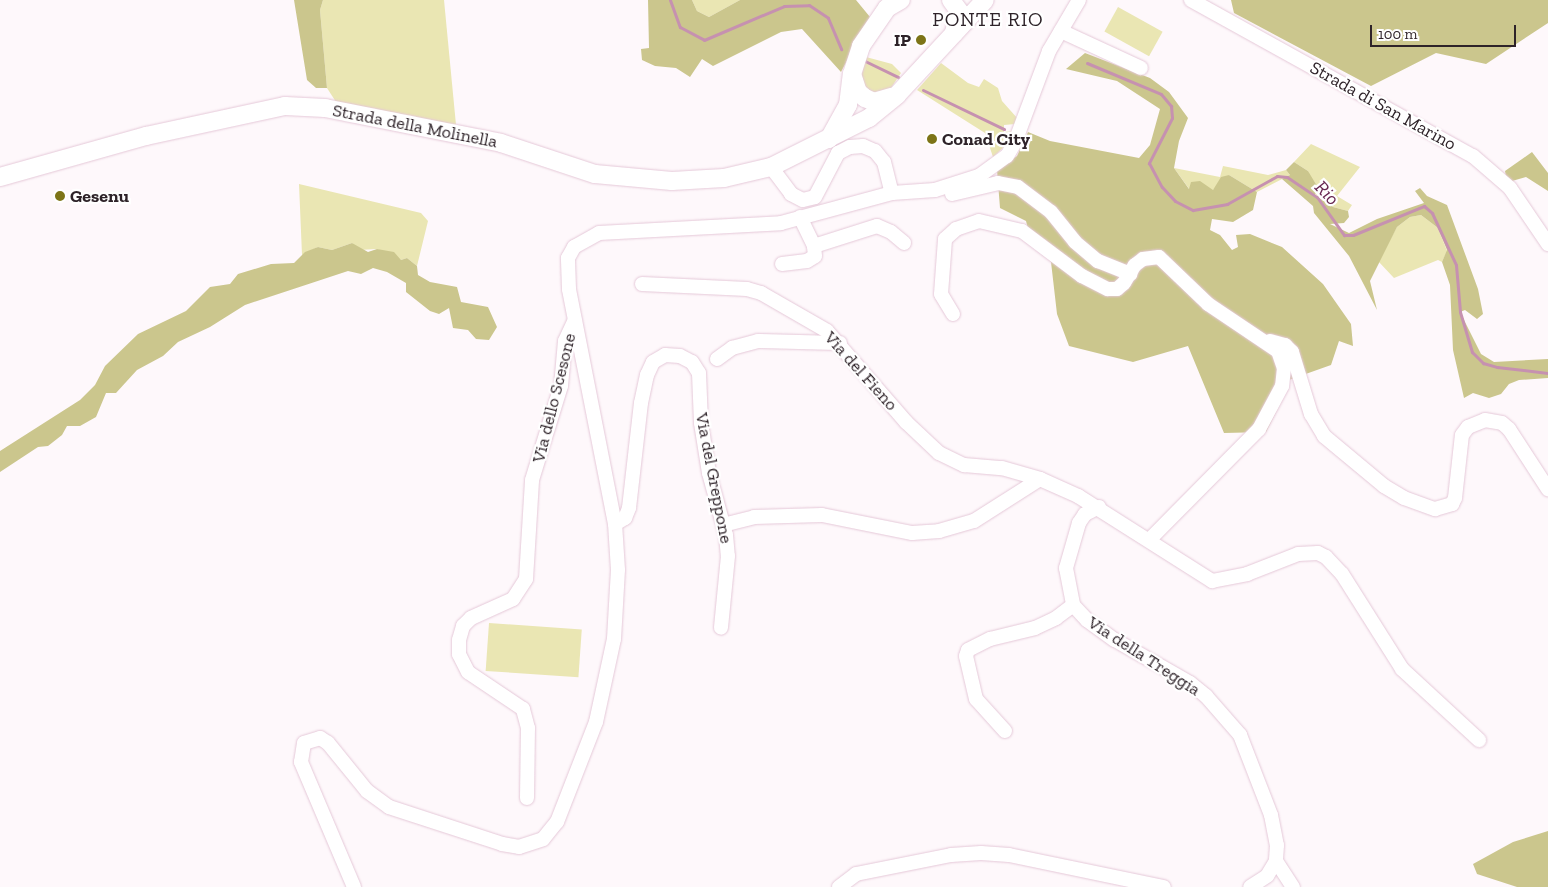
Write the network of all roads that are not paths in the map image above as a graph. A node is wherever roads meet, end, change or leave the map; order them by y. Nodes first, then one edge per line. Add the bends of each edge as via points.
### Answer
1 (901, 0) edge
2 (951, 0) edge
3 (985, 0) edge
4 (1079, 0) edge
5 (1191, 0) edge
6 (1061, 31) junction
7 (953, 35) junction
8 (1140, 68) dead end
9 (852, 74) junction
10 (897, 95) junction
11 (848, 105) junction
12 (870, 118) junction
13 (827, 142) junction
14 (771, 167) junction
15 (0, 177) edge
16 (935, 190) junction
17 (892, 193) junction
18 (800, 217) junction
19 (904, 243) dead end
20 (1548, 244) edge
21 (814, 246) junction
22 (782, 264) dead end
23 (1130, 274) junction
24 (642, 284) dead end
25 (953, 314) dead end
26 (575, 320) junction
27 (1266, 340) junction
28 (840, 343) junction
29 (717, 358) dead end
30 (1040, 479) junction
31 (1548, 489) edge
32 (1099, 507) junction
33 (615, 524) junction
34 (723, 525) junction
35 (1149, 540) junction
36 (1073, 604) junction
37 (721, 628) dead end
38 (1005, 731) dead end
39 (1479, 740) dead end
40 (527, 798) dead end
41 (1276, 861) junction
42 (354, 887) edge
43 (839, 887) edge
44 (1164, 887) edge
45 (1250, 887) edge
46 (1294, 887) edge

1 - 9 main road via 887,8 861,46
2 - 7 main road via 959,11
3 - 7 main road, Strada della Molinella
4 - 6 street
5 - 20 street, Strada di San Marino via 1480,161 1510,188
6 - 8 street
6 - 16 street via 1007,156 979,176
7 - 10 main road, Strada della Molinella
9 - 10 main road via 858,92 865,98 882,101
9 - 11 main road
10 - 12 main road, Strada della Molinella
11 - 12 main road via 859,117
11 - 13 main road
12 - 13 main road, Strada della Molinella
13 - 14 main road, Strada della Molinella
14 - 15 main road, Strada della Molinella via 724,178 636,180 596,174 501,143 325,108 285,106 146,136
14 - 17 street via 791,194 803,200 815,197 838,153 850,147 863,146 875,151 884,162
16 - 17 street
16 - 23 street via 948,195 998,183 1018,187 1051,212 1075,242 1098,261
17 - 18 street
18 - 21 street
18 - 26 street via 761,226 599,233 585,239 568,258
19 - 21 street via 877,226
21 - 22 street via 815,256 807,261
23 - 25 street via 1117,289 1108,288 1082,276 1022,231 978,221 956,228 945,239 941,294
23 - 27 street via 1143,259 1159,258 1208,304
24 - 28 street, Via del Fieno via 747,289 761,293 827,331
26 - 33 street
26 - 40 street, Via dello Scesone via 565,341 561,386 532,480 526,580 513,599 471,618 463,626 459,640 459,654 468,672 523,709 528,728
27 - 31 street via 1284,345 1292,352 1311,414 1324,436 1384,486 1404,498 1435,509 1452,504 1462,436 1468,427 1485,420 1502,423 1509,429
27 - 35 street via 1278,351 1284,368 1276,401 1259,429
28 - 29 street via 758,341 732,348
28 - 30 street, Via del Fieno via 906,422 939,453 964,465 1002,468
30 - 32 street, Via del Fieno
30 - 34 street via 974,521 938,531 912,533 822,515 754,517
32 - 35 street
32 - 36 street, Via della Treggia via 1085,514 1079,523 1066,568
33 - 34 street, Via del Greppone via 625,518 629,508 647,375 653,362 665,355 680,356 692,362 699,373 701,423
33 - 42 street via 618,570 614,639 606,682 596,722 557,822 543,839 519,847 389,808 367,791 328,744 320,738 312,738 304,743 301,762
34 - 37 street, Via del Greppone via 728,556
35 - 39 street via 1212,582 1247,574 1298,554 1318,553 1326,557 1342,574 1402,669
36 - 38 street via 1042,624 990,639 968,650 966,656 976,699
36 - 41 street, Via della Treggia via 1087,620 1115,640 1190,683 1206,696 1240,735 1270,815 1277,845
41 - 45 street via 1267,876
41 - 46 street
43 - 44 street via 856,874 951,855 981,853 1009,855

